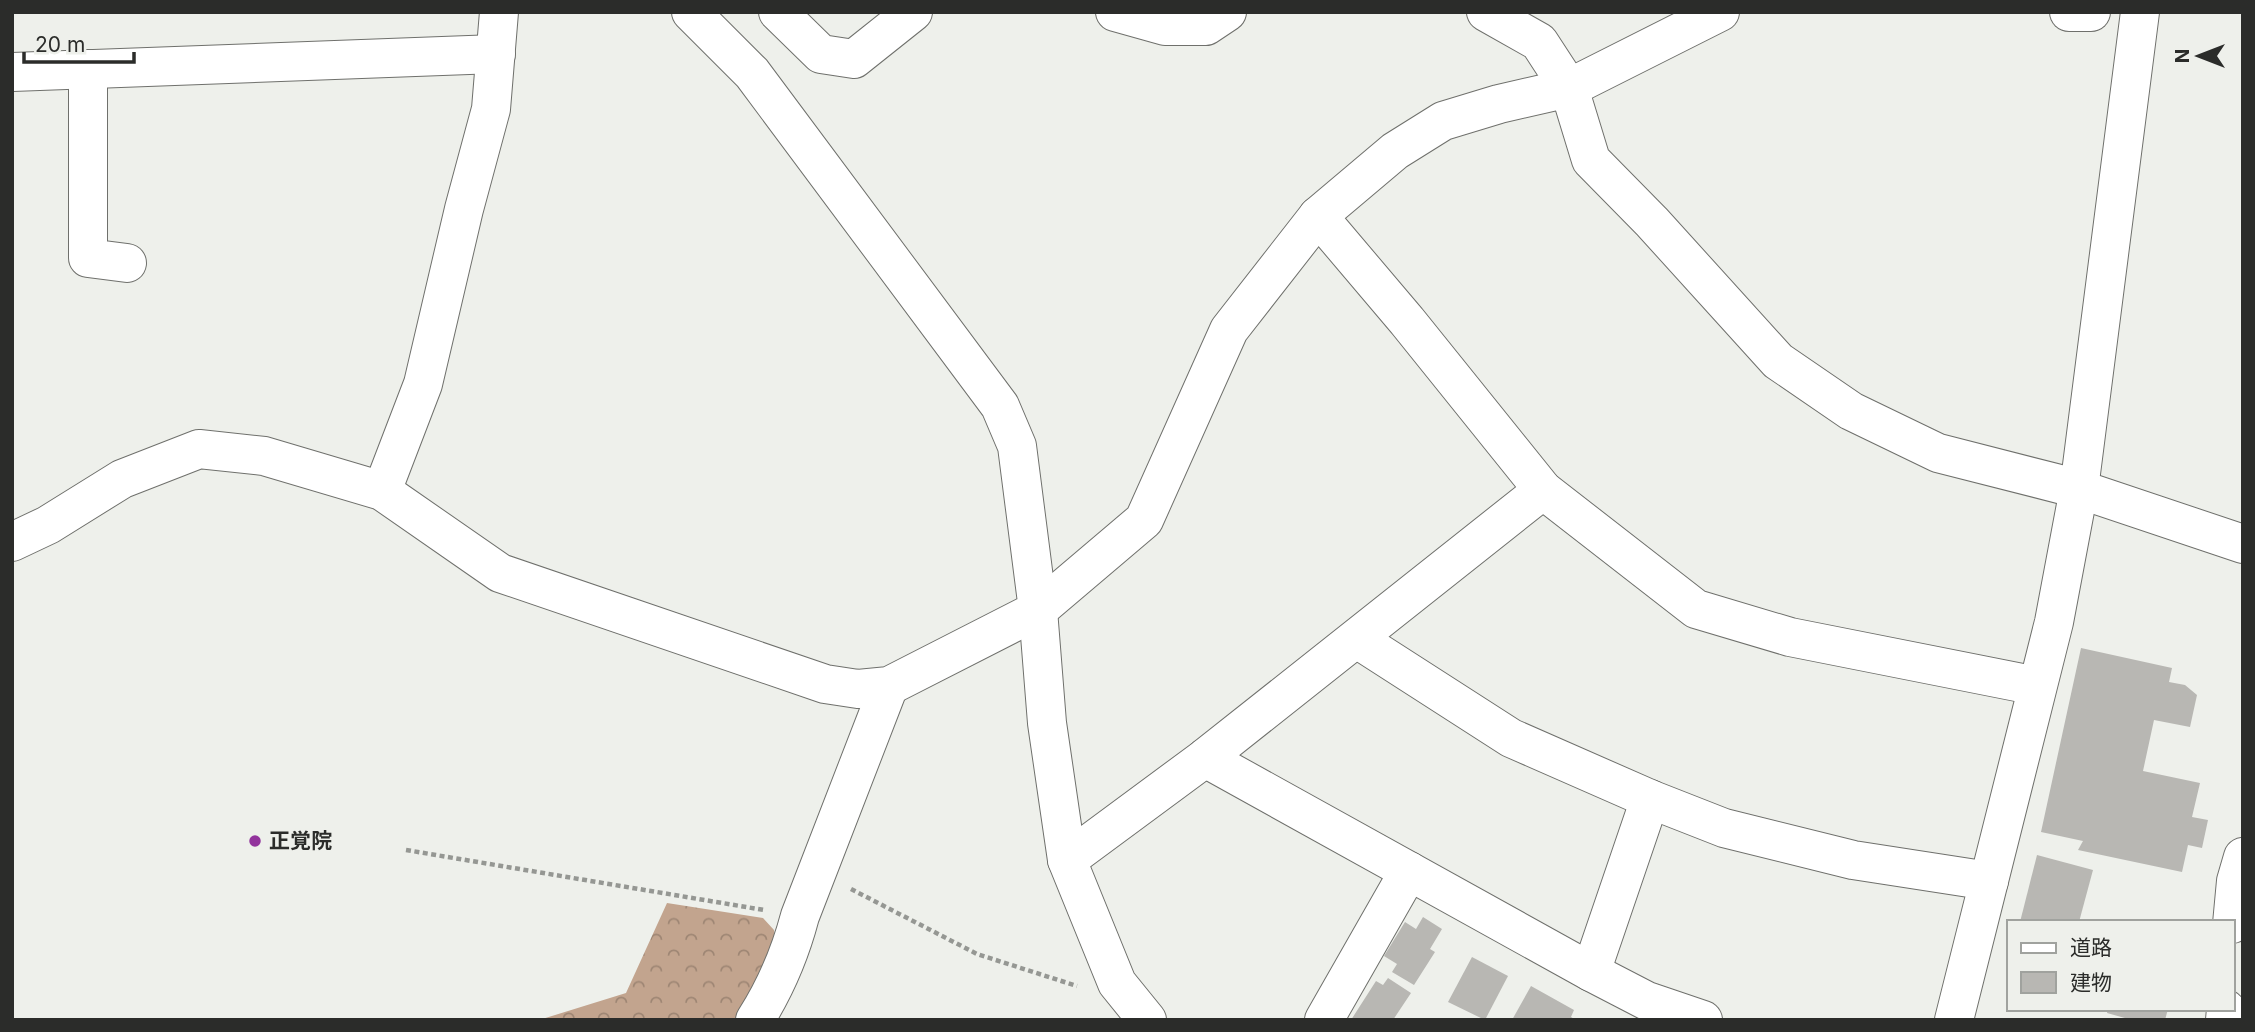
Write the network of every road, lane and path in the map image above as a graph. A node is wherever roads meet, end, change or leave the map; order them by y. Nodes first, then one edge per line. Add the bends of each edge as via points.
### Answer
1 (499, 12) edge
2 (691, 12) edge
3 (778, 12) edge
4 (913, 12) edge
5 (1115, 12) edge
6 (1227, 12) edge
7 (1486, 12) edge
8 (1720, 12) edge
9 (2068, 12) edge
10 (2091, 12) edge
11 (2140, 12) edge
12 (496, 54) junction
13 (88, 69) junction
14 (12, 72) edge
15 (1569, 88) junction
16 (1318, 216) junction
17 (127, 263) dead end
18 (2079, 489) junction
19 (1543, 490) junction
20 (382, 491) junction
21 (12, 542) edge
22 (2243, 544) edge
23 (1038, 610) junction
24 (1357, 639) junction
25 (888, 686) junction
26 (2037, 686) junction
27 (1205, 758) junction
28 (1650, 799) junction
29 (406, 849) dead end
30 (2243, 857) edge
31 (1067, 860) junction
32 (1409, 871) junction
33 (819, 872) junction
34 (1989, 881) junction
35 (800, 916) junction
36 (2232, 920) edge
37 (1591, 972) junction
38 (1117, 983) junction
39 (755, 1020) edge
40 (1147, 1020) edge
41 (1324, 1020) edge
42 (1703, 1020) edge
43 (1954, 1020) edge

1 - 12 street
2 - 23 street via 752,73 1000,406 1017,446
3 - 4 street via 821,54 854,59
5 - 6 street via 1165,26 1206,26
7 - 15 street via 1539,42
8 - 15 street
9 - 10 street
11 - 18 street
12 - 13 street
12 - 20 street via 492,109 423,384
13 - 14 street
13 - 17 street via 88,258
15 - 16 street via 1443,121 1395,151
15 - 18 street via 1591,160 1778,361 1851,411 1938,453
16 - 19 street
16 - 23 street via 1229,330 1144,520
18 - 22 street
18 - 26 street
19 - 24 street
19 - 26 street via 1696,609 1790,637
20 - 21 street via 264,456 199,449 122,479
20 - 25 street via 499,573 825,684 858,689
23 - 25 street
23 - 31 street via 1047,723
24 - 27 street
24 - 28 street via 1511,738
25 - 33 street
26 - 34 street
27 - 31 street
27 - 32 street
28 - 34 street via 1724,828 1853,860
28 - 37 street
29 - 35 path
30 - 36 street via 2235,881
31 - 38 street
32 - 37 street
32 - 41 street
33 - 35 street
33 - 38 path via 977,954 1087,989
34 - 43 street
35 - 39 street via 790,953
37 - 42 street via 1647,1001
38 - 40 street

